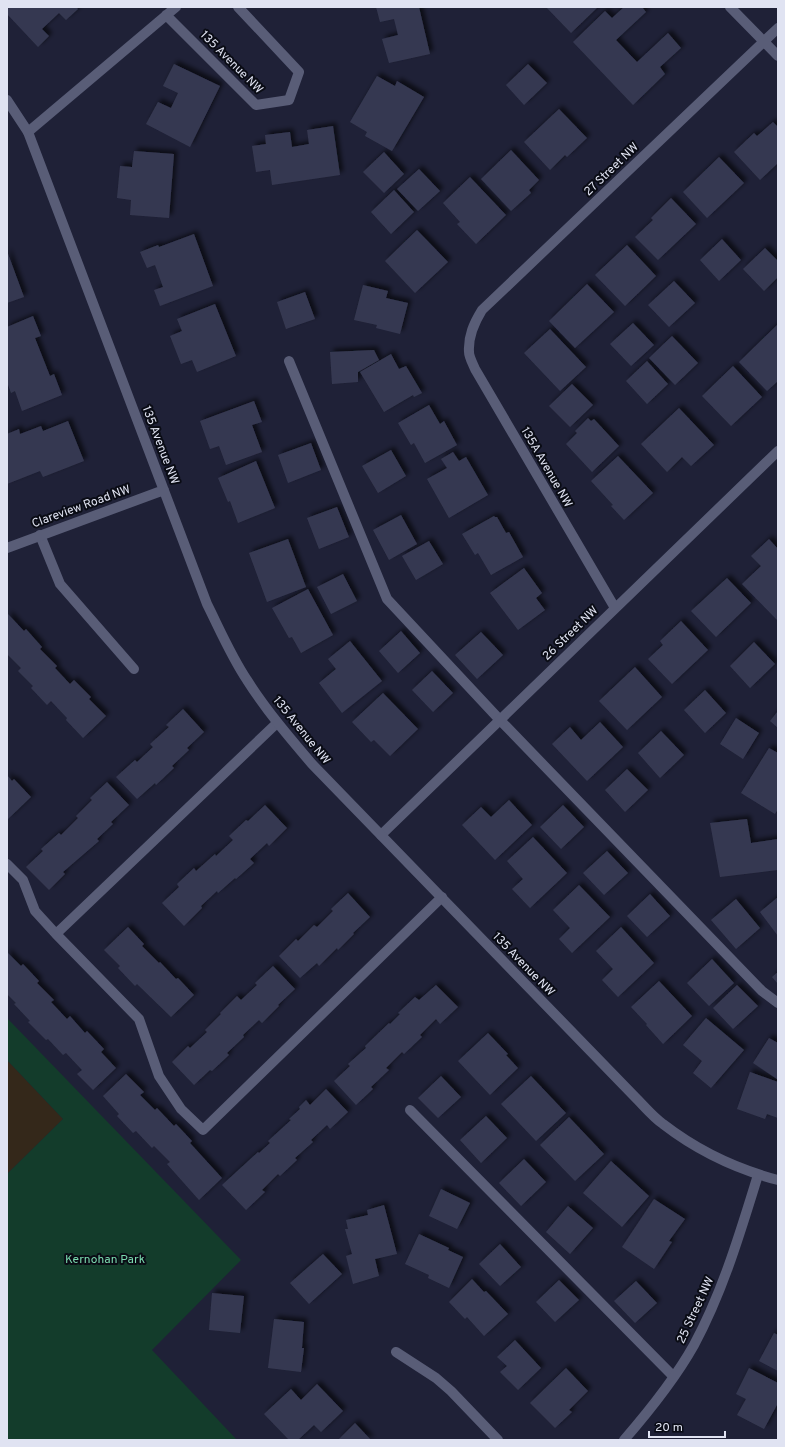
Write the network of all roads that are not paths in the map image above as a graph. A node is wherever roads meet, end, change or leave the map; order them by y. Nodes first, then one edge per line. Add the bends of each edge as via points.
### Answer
1 (176, 7) edge
2 (238, 7) edge
3 (730, 7) edge
4 (166, 16) junction
5 (778, 28) edge
6 (764, 41) junction
7 (778, 56) edge
8 (7, 100) edge
9 (28, 132) junction
10 (470, 335) joint
11 (289, 361) dead end
12 (778, 451) edge
13 (164, 490) junction
14 (40, 535) junction
15 (7, 548) edge
16 (615, 608) junction
17 (134, 669) dead end
18 (499, 720) junction
19 (277, 723) junction
20 (381, 835) junction
21 (7, 864) edge
22 (442, 897) junction
23 (56, 934) junction
24 (778, 1003) edge
25 (410, 1110) dead end
26 (758, 1175) junction
27 (778, 1180) edge
28 (396, 1352) dead end
29 (673, 1376) junction
30 (498, 1440) edge
31 (624, 1440) edge

1 - 4 street
2 - 4 street, 135 Avenue NW via 299,72 289,100 256,105
3 - 6 street
4 - 9 street
5 - 6 street, 27 Street NW
6 - 7 street
6 - 10 street, 27 Street NW via 482,310
8 - 9 street, 135 Avenue NW
9 - 13 street, 135 Avenue NW
10 - 16 street, 135A Avenue NW via 469,353 475,369
11 - 18 street via 387,599
12 - 16 street, 26 Street NW
13 - 14 street, Clareview Road NW
13 - 19 street, 135 Avenue NW via 207,604 246,679
14 - 15 street, Clareview Road NW
14 - 17 street via 60,584
16 - 18 street, 26 Street NW
18 - 20 street, 26 Street NW
18 - 24 street via 762,991
19 - 20 street, 135 Avenue NW via 312,764
19 - 23 street
20 - 22 street, 135 Avenue NW
21 - 23 street via 23,880 35,911
22 - 23 street via 203,1130 181,1109 159,1076 139,1019
22 - 26 street, 135 Avenue NW via 662,1124 691,1144
25 - 29 street
26 - 27 street, 135 Avenue NW
26 - 29 street, 25 Street NW via 725,1275 693,1345
28 - 30 street via 436,1378
29 - 31 street, 25 Street NW via 656,1403

